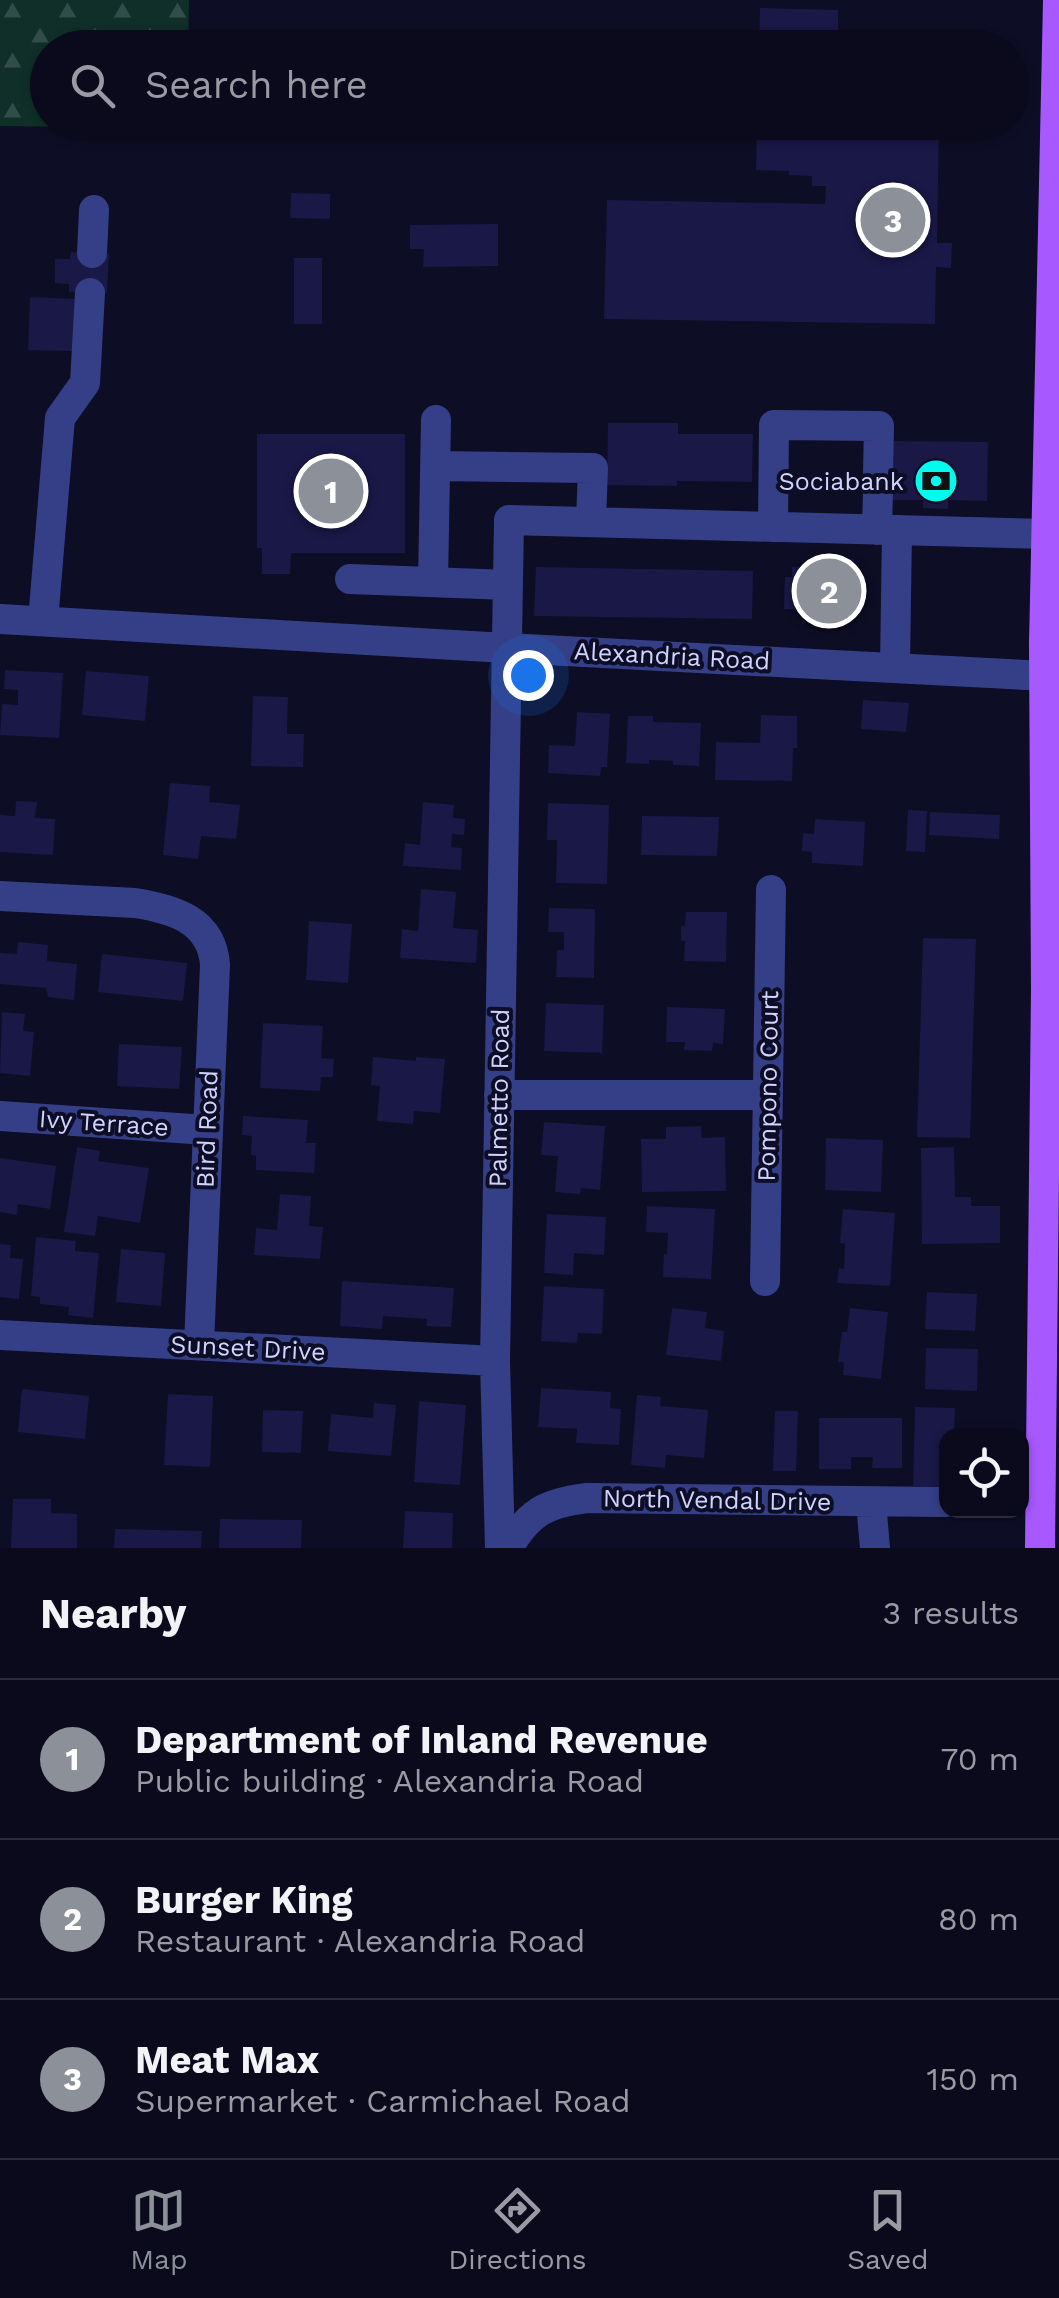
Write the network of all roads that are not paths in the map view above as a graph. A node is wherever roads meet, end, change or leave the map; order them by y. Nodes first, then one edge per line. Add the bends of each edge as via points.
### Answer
1 (1058, 0) edge
2 (1058, 26) edge
3 (1057, 119) edge
4 (94, 210) dead end
5 (92, 253) dead end
6 (90, 293) dead end
7 (436, 420) dead end
8 (436, 466) junction
9 (1053, 474) edge
10 (592, 522) junction
11 (773, 526) junction
12 (887, 530) junction
13 (1046, 534) junction
14 (350, 580) dead end
15 (433, 582) junction
16 (508, 585) junction
17 (0, 618) edge
18 (44, 621) junction
19 (1052, 644) edge
20 (506, 648) junction
21 (894, 667) junction
22 (1045, 676) junction
23 (771, 890) dead end
24 (0, 896) edge
25 (1052, 989) edge
26 (499, 1094) junction
27 (768, 1095) junction
28 (0, 1116) edge
29 (207, 1130) junction
30 (765, 1281) dead end
31 (0, 1335) edge
32 (199, 1345) junction
33 (495, 1362) junction
34 (871, 1502) junction
35 (939, 1502) edge
36 (1040, 1520) edge
37 (500, 1548) edge
38 (508, 1548) edge
39 (875, 1548) edge

1 - 2 main road
2 - 3 main road
3 - 9 main road
4 - 5 street
6 - 18 street via 85,383 60,418
7 - 8 street
8 - 10 street via 592,468
8 - 15 street
9 - 13 main road
10 - 11 street
10 - 16 street, Palmetto Road via 510,520
11 - 12 street
11 - 12 street via 774,425 879,426 878,481
12 - 13 street
12 - 21 street
13 - 19 main road
14 - 15 street
15 - 16 street
16 - 20 street, Palmetto Road
17 - 18 street, Alexandria Road
18 - 20 street, Alexandria Road
19 - 22 main road
20 - 21 street, Alexandria Road
20 - 26 street, Palmetto Road
21 - 22 street, Alexandria Road
22 - 25 main road
23 - 27 street, Pompono Court
24 - 29 street, Bird Road via 169,910 208,939 214,953
25 - 36 main road
26 - 27 street
26 - 33 street, Palmetto Road
27 - 30 street, Pompono Court
28 - 29 street, Ivy Terrace
29 - 32 street, Bird Road
31 - 32 street, Sunset Drive
32 - 33 street, Sunset Drive
33 - 37 street, Palmetto Road
34 - 35 street, North Vendal Drive
34 - 38 street, North Vendal Drive via 587,1498 544,1508
34 - 39 street

